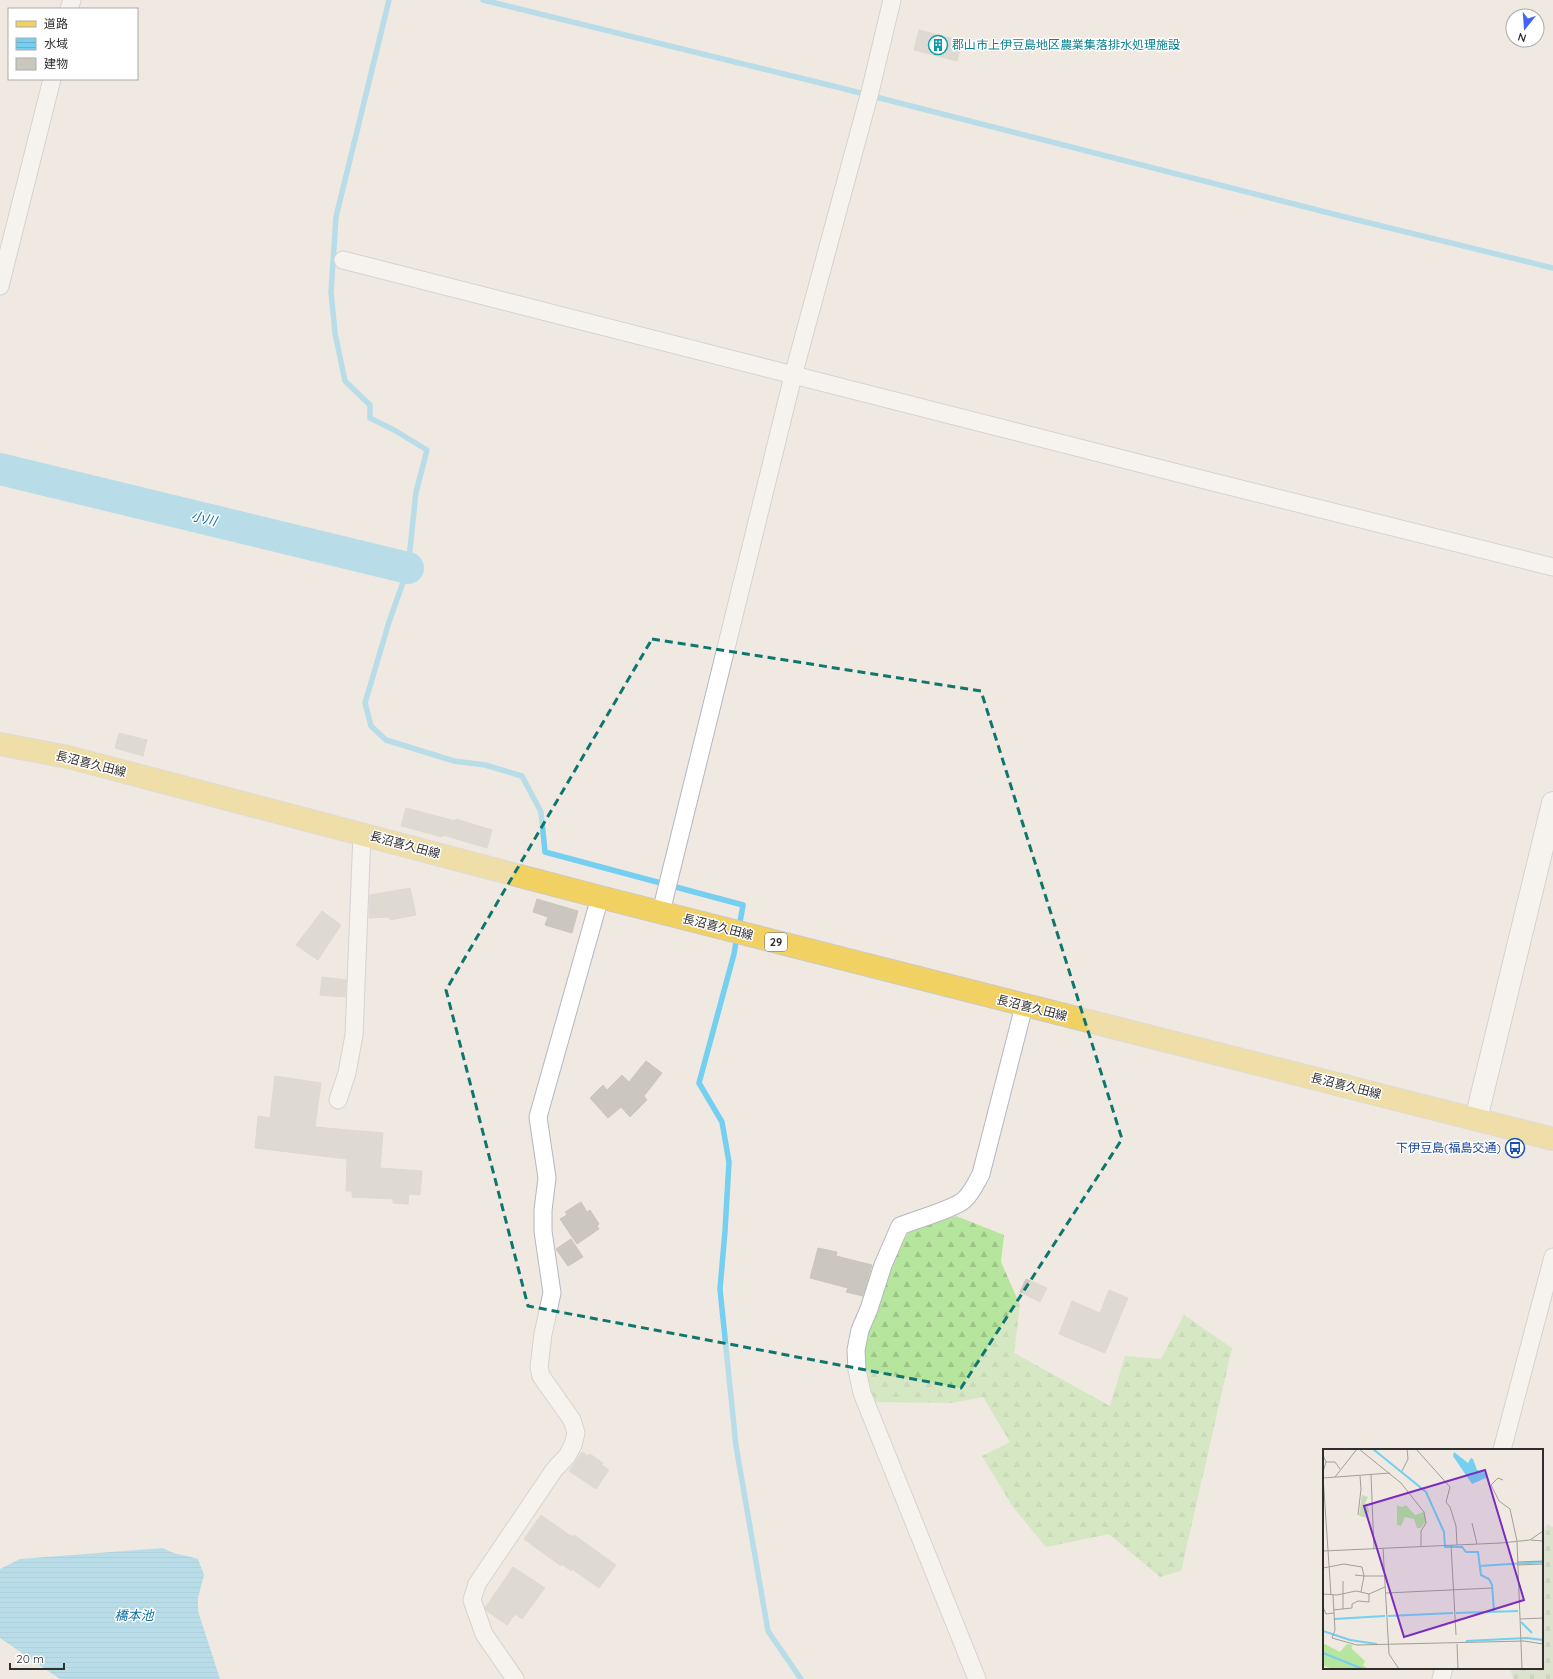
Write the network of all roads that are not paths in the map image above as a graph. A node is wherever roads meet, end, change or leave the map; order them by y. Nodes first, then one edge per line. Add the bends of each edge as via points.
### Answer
1 (892, 0) edge
2 (52, 80) edge
3 (343, 260) dead end
4 (0, 286) edge
5 (793, 376) junction
6 (1553, 567) edge
7 (0, 744) edge
8 (1553, 803) edge
9 (362, 834) junction
10 (600, 897) junction
11 (661, 912) junction
12 (1024, 1006) junction
13 (338, 1100) dead end
14 (1476, 1119) junction
15 (1553, 1139) edge
16 (1553, 1257) edge
17 (1502, 1449) edge
18 (1444, 1669) edge
19 (515, 1679) edge
20 (977, 1679) edge
21 (1441, 1679) edge

1 - 5 street via 870,92
2 - 4 street
3 - 5 street
5 - 6 street
5 - 11 street
7 - 9 main road, 長沼喜久田線 / 29 via 68,757
8 - 14 street
9 - 10 main road, 長沼喜久田線 / 29
9 - 13 street via 354,1035 347,1073
10 - 11 main road, 長沼喜久田線 / 29
10 - 19 street via 538,1117 547,1178 543,1231 552,1293 539,1367 541,1376 572,1420 576,1433 567,1456 554,1470 478,1584 472,1600 484,1634
11 - 12 main road, 長沼喜久田線 / 29
12 - 14 main road, 長沼喜久田線 / 29
12 - 20 street via 981,1174 963,1201 900,1226 883,1265 860,1330 856,1350 862,1393
14 - 15 main road, 長沼喜久田線 / 29
16 - 17 street
18 - 21 street

